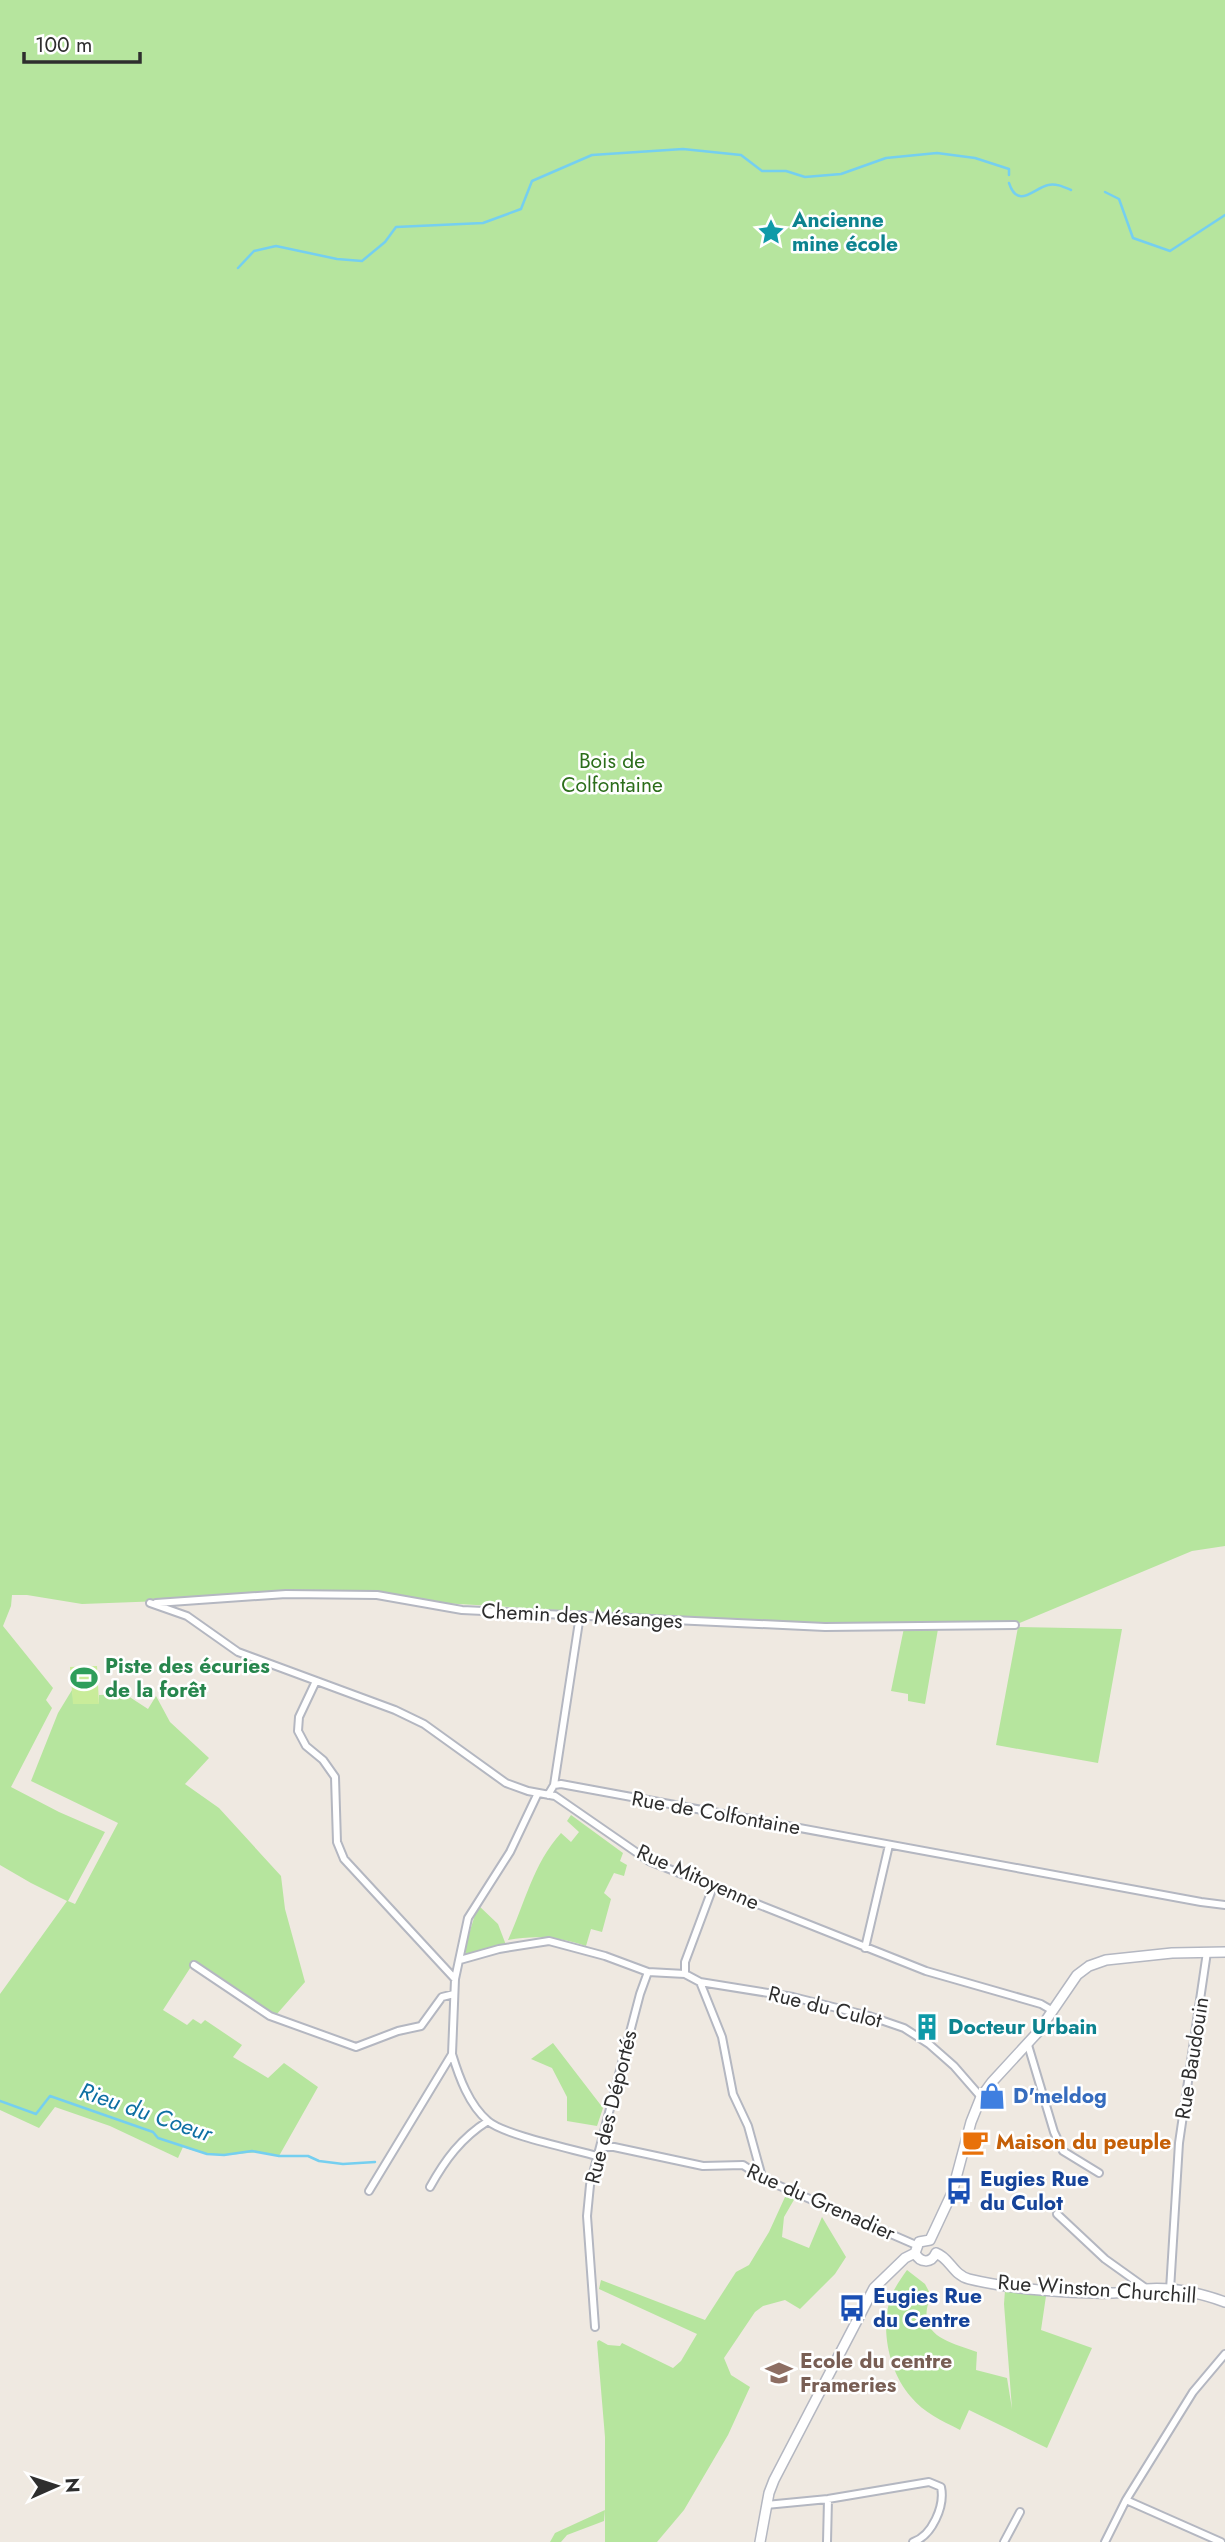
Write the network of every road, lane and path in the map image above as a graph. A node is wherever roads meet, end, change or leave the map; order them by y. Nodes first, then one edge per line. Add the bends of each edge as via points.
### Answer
1 (150, 1603) joint
2 (580, 1615) junction
3 (1015, 1625) dead end
4 (316, 1681) junction
5 (554, 1785) junction
6 (538, 1793) junction
7 (548, 1795) junction
8 (889, 1845) junction
9 (713, 1887) junction
10 (1225, 1905) edge
11 (864, 1948) junction
12 (1207, 1952) junction
13 (1225, 1952) edge
14 (460, 1960) junction
15 (194, 1965) dead end
16 (648, 1972) junction
17 (685, 1974) junction
18 (455, 1979) junction
19 (699, 1982) junction
20 (454, 1994) junction
21 (1053, 2011) junction
22 (1028, 2045) junction
23 (452, 2054) junction
24 (981, 2097) junction
25 (488, 2121) junction
26 (600, 2147) junction
27 (597, 2156) junction
28 (1099, 2173) dead end
29 (762, 2177) junction
30 (429, 2187) dead end
31 (369, 2191) dead end
32 (1057, 2214) dead end
33 (930, 2241) junction
34 (916, 2249) junction
35 (936, 2253) junction
36 (1147, 2289) junction
37 (1170, 2290) junction
38 (1225, 2302) edge
39 (595, 2327) dead end
40 (1225, 2354) edge
41 (828, 2498) junction
42 (1126, 2500) junction
43 (766, 2505) junction
44 (1020, 2512) dead end
45 (760, 2542) edge
46 (827, 2542) edge
47 (913, 2542) edge
48 (1004, 2542) edge
49 (1105, 2542) edge
50 (1221, 2542) edge

1 - 2 street, Chemin des Mésanges via 286,1594 377,1594 462,1610
1 - 4 street, Rue Mitoyenne via 187,1616 238,1652
2 - 3 street, Chemin des Mésanges via 847,1628
2 - 5 street
4 - 6 street, Rue Mitoyenne via 424,1724 506,1783
4 - 18 street via 299,1717 298,1731 335,1777 337,1842 344,1859
5 - 7 street
5 - 8 street, Rue de Colfontaine
6 - 7 street, Rue Mitoyenne
6 - 14 street via 510,1852 472,1909
7 - 9 street, Rue Mitoyenne via 649,1861
8 - 10 street, Rue de Colfontaine
8 - 11 street
9 - 11 street, Rue Mitoyenne
9 - 17 street via 685,1962
11 - 21 street, Rue Mitoyenne
12 - 13 street
12 - 21 street via 1096,1963 1075,1977
12 - 37 street, Rue Baudouin via 1179,2143
14 - 16 street via 550,1941
14 - 18 street
15 - 20 street via 270,2016 356,2048 421,2026 442,1997
16 - 17 street
16 - 26 street, Rue des Déportés
17 - 19 street, Rue du Culot
18 - 20 street
19 - 24 street, Rue du Culot via 793,1997 904,2028 954,2066
19 - 29 street via 722,2036 733,2094 748,2126
20 - 23 street
21 - 22 street
22 - 24 street
22 - 28 street via 1063,2151
23 - 25 street via 465,2090
23 - 31 street
24 - 33 street via 952,2193
25 - 27 street via 498,2128
25 - 30 street via 470,2133 443,2163
26 - 27 street, Rue des Déportés
26 - 29 street, Rue du Grenadier via 703,2166 743,2165
27 - 39 street, Rue des Déportés via 587,2216
29 - 34 street, Rue du Grenadier
32 - 36 street via 1105,2259
33 - 34 street via 923,2240
33 - 35 street
34 - 35 street via 925,2261
34 - 43 street via 874,2288 774,2480
35 - 36 street, Rue Winston Churchill via 957,2274 994,2284 1114,2293
36 - 37 street, Rue Winston Churchill
37 - 38 street, Rue Winston Churchill
40 - 42 street via 1193,2392
41 - 43 street
41 - 46 street
41 - 47 street via 929,2482 941,2487 943,2499 928,2534
42 - 49 street
42 - 50 street
43 - 45 street
44 - 48 street

